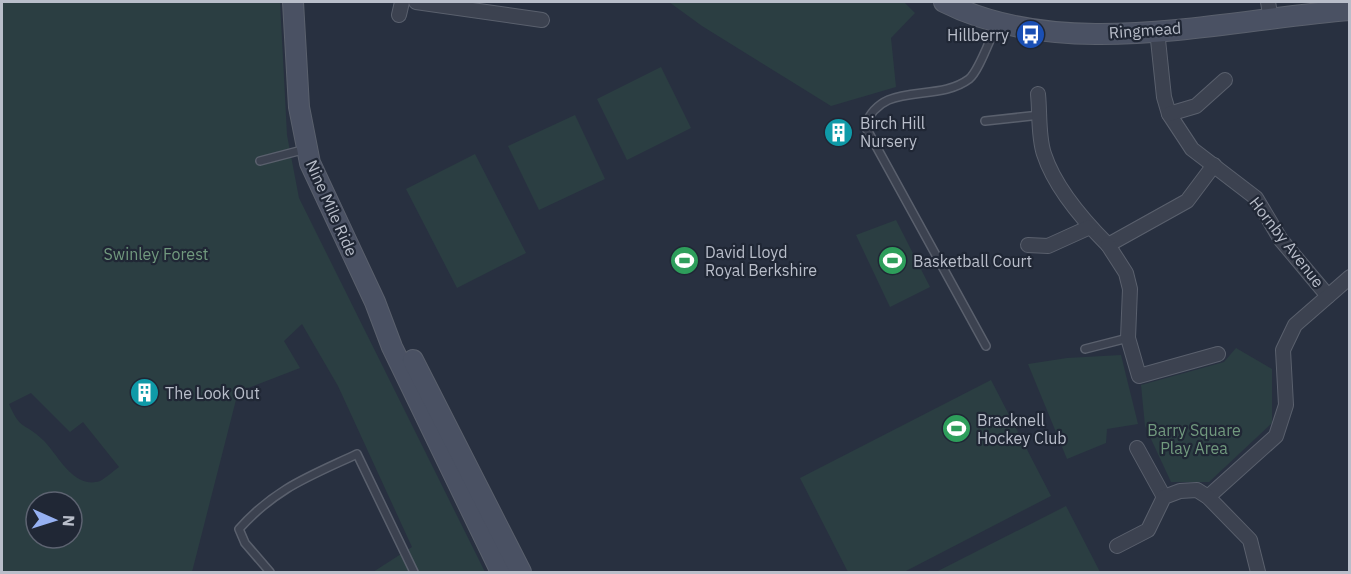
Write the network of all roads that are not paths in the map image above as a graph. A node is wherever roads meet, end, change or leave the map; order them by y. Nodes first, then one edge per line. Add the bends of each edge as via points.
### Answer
1 (293, 2) edge
2 (416, 2) edge
3 (944, 2) edge
4 (495, 7) edge
5 (1269, 10) edge
6 (1350, 10) edge
7 (542, 20) dead end
8 (998, 23) junction
9 (1157, 30) junction
10 (1225, 80) dead end
11 (1038, 94) dead end
12 (1169, 114) junction
13 (1040, 115) junction
14 (984, 121) dead end
15 (306, 149) junction
16 (260, 161) dead end
17 (1214, 165) junction
18 (1090, 227) junction
19 (1028, 245) dead end
20 (1108, 245) junction
21 (1350, 277) edge
22 (1328, 296) junction
23 (375, 302) junction
24 (1128, 338) junction
25 (986, 346) dead end
26 (1085, 349) dead end
27 (1218, 354) dead end
28 (1137, 448) dead end
29 (1208, 496) junction
30 (1164, 497) junction
31 (1117, 546) dead end
32 (270, 573) edge
33 (414, 573) edge
34 (501, 573) edge
35 (521, 573) edge
36 (1258, 573) edge

1 - 15 main road, Nine Mile Ride via 299,107
2 - 4 street
3 - 8 main road, Ringmead
4 - 7 street
5 - 6 main road, Ringmead
5 - 9 main road, Ringmead
8 - 9 main road, Ringmead via 1087,34
8 - 25 lane via 972,77 956,87 884,100 869,114 865,126
9 - 12 street, Hornby Avenue
10 - 12 street via 1196,106
11 - 13 street
12 - 17 street, Hornby Avenue via 1192,149
13 - 14 lane
13 - 18 street via 1043,152 1053,177
15 - 16 lane
15 - 23 main road, Nine Mile Ride via 320,188
17 - 20 street via 1186,201
17 - 22 street, Hornby Avenue via 1256,198 1281,240
18 - 19 street via 1048,246
18 - 20 street
20 - 24 street via 1126,273 1130,289
21 - 22 street
22 - 29 street via 1295,325 1283,350 1286,405 1276,436
23 - 34 main road, Nine Mile Ride via 392,347
23 - 35 main road, Nine Mile Ride via 404,342
24 - 26 lane
24 - 27 street via 1139,376
28 - 30 street
29 - 30 street via 1197,490
29 - 36 street via 1250,540
30 - 31 street via 1148,530
32 - 33 lane via 245,543 239,529 278,492 357,454

